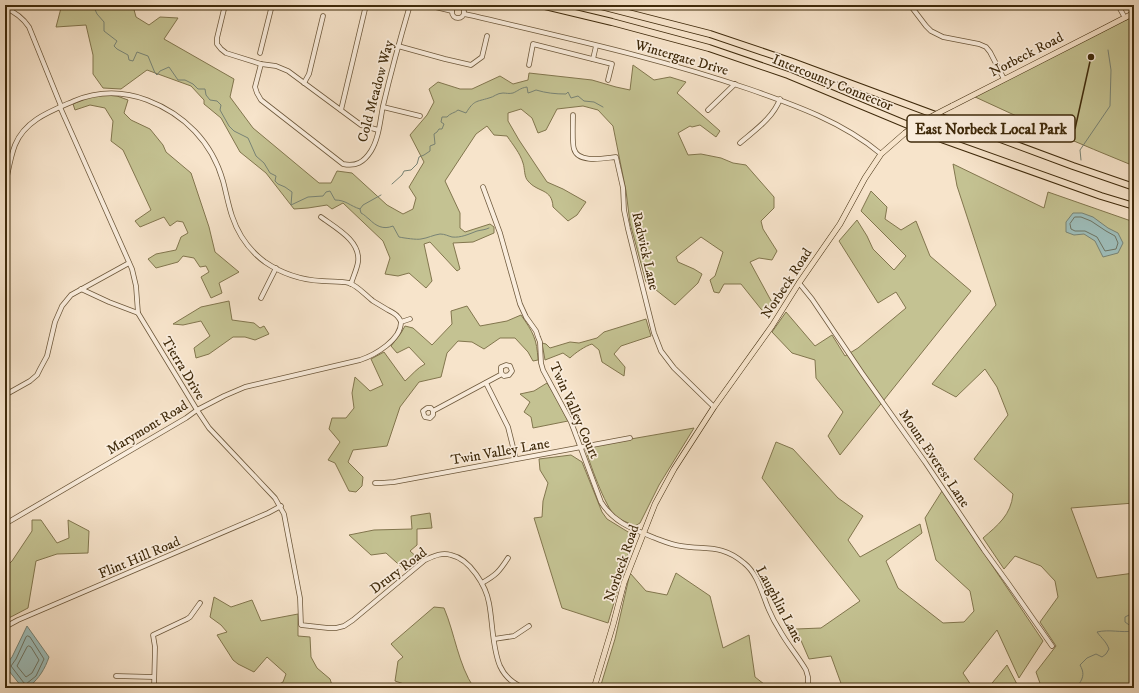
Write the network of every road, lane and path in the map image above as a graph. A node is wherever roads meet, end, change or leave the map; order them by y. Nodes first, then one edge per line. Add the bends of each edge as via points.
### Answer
1 (225, 5) edge
2 (272, 5) edge
3 (366, 5) edge
4 (410, 5) edge
5 (427, 5) edge
6 (541, 5) edge
7 (597, 5) edge
8 (720, 5) edge
9 (910, 5) edge
10 (1118, 5) edge
11 (460, 6) edge
12 (725, 7) dead end
13 (5, 8) edge
14 (452, 11) junction
15 (1134, 13) edge
16 (464, 14) junction
17 (323, 16) dead end
18 (1125, 18) junction
19 (487, 36) dead end
20 (398, 46) junction
21 (596, 46) junction
22 (260, 52) dead end
23 (593, 59) junction
24 (261, 64) junction
25 (529, 65) dead end
26 (1004, 79) junction
27 (608, 80) dead end
28 (304, 83) junction
29 (735, 84) junction
30 (780, 99) junction
31 (60, 106) junction
32 (383, 106) junction
33 (341, 110) junction
34 (708, 110) dead end
35 (573, 115) dead end
36 (420, 116) dead end
37 (378, 130) junction
38 (740, 143) dead end
39 (881, 154) junction
40 (7, 165) edge
41 (5, 186) edge
42 (483, 187) dead end
43 (1134, 187) edge
44 (1134, 206) edge
45 (322, 218) dead end
46 (129, 263) junction
47 (276, 268) junction
48 (799, 283) junction
49 (351, 284) junction
50 (81, 290) junction
51 (261, 298) dead end
52 (138, 313) junction
53 (410, 319) dead end
54 (401, 322) junction
55 (502, 374) dead end
56 (486, 383) junction
57 (5, 396) edge
58 (714, 407) junction
59 (197, 410) junction
60 (433, 410) dead end
61 (630, 438) dead end
62 (580, 448) junction
63 (516, 459) junction
64 (375, 483) dead end
65 (281, 506) junction
66 (5, 524) edge
67 (643, 533) junction
68 (508, 558) dead end
69 (482, 583) junction
70 (200, 603) dead end
71 (301, 626) joint
72 (529, 626) dead end
73 (5, 627) edge
74 (494, 640) junction
75 (1052, 646) dead end
76 (116, 676) dead end
77 (154, 677) junction
78 (154, 688) edge
79 (524, 688) edge
80 (594, 688) edge
81 (808, 688) edge

1 - 24 street via 217,44 226,53
2 - 22 street
3 - 33 street
4 - 20 street, Cold Meadow Way
5 - 14 street
6 - 44 highway, Intercounty Connector via 716,50 788,75 944,140
7 - 43 highway, Intercounty Connector via 710,34 790,61
8 - 12 street
9 - 26 street via 931,31 943,37 986,47
10 - 18 street
11 - 14 street via 456,6
11 - 16 street
13 - 31 street, Tierra Drive via 20,17 30,29
14 - 16 street via 452,16 456,18 462,18
15 - 18 main road, Norbeck Road
16 - 21 street, Wintergate Drive
17 - 28 street via 309,74
18 - 26 main road, Norbeck Road
19 - 20 street via 482,57 471,65
20 - 32 street, Cold Meadow Way
21 - 23 street
21 - 29 street, Wintergate Drive via 665,62
23 - 25 street via 533,44
23 - 27 street via 612,64
24 - 28 street via 282,68
24 - 37 street, Cold Meadow Way via 255,87 261,100 343,164 350,166 363,161 376,142
26 - 39 main road, Norbeck Road, bridge via 915,126
28 - 33 street
29 - 30 street, Wintergate Drive
29 - 34 street
30 - 38 street via 771,115
30 - 39 street, Wintergate Drive via 839,126
31 - 40 street via 39,117 26,128
31 - 46 street, Tierra Drive
31 - 47 street via 83,97 117,93 141,98 173,112 189,125 212,154 223,180 232,217 240,233 254,252
32 - 36 street
32 - 37 street, Cold Meadow Way
33 - 37 street via 361,125
35 - 58 street, Radwick Lane via 574,149 578,156 587,159 616,157 628,229 661,351 674,368
39 - 48 main road, Norbeck Road via 840,224
40 - 41 street
42 - 62 street, Twin Valley Court via 500,233 520,304 538,337 543,370 567,412
45 - 49 street via 353,243 358,262
46 - 50 street
46 - 52 street, Tierra Drive via 135,277
47 - 49 street via 308,280
47 - 51 street
48 - 58 main road, Norbeck Road via 770,330
48 - 75 street, Mount Everest Lane
49 - 54 street via 398,316
50 - 52 street
50 - 57 street via 71,295 62,306 55,322 47,356 37,375
52 - 59 street, Tierra Drive
53 - 54 street
54 - 59 street, Marymont Road via 399,331 389,343 368,357 245,387
55 - 56 street
56 - 60 street
56 - 63 street via 508,427
58 - 67 main road, Norbeck Road via 674,469
59 - 65 street, Tierra Drive via 209,428
59 - 66 street, Marymont Road
61 - 62 street, Twin Valley Lane
62 - 63 street, Twin Valley Lane
62 - 67 street, Twin Valley Court via 605,509 616,520
63 - 64 street, Twin Valley Lane via 394,482
65 - 71 street, Tierra Drive via 300,598
65 - 73 street, Flint Hill Road
67 - 80 main road, Norbeck Road via 624,583
67 - 81 street, Laughlin Lane via 678,546 725,552 744,563 754,574 779,630 806,670
68 - 69 street via 502,569
69 - 71 street, Drury Road via 461,559 452,555 435,555 425,560 344,626
69 - 74 street, Drury Road via 489,602
70 - 77 street via 187,619 153,635
72 - 74 street via 514,636
74 - 79 street, Drury Road via 501,668 510,680
76 - 77 street
77 - 78 street

